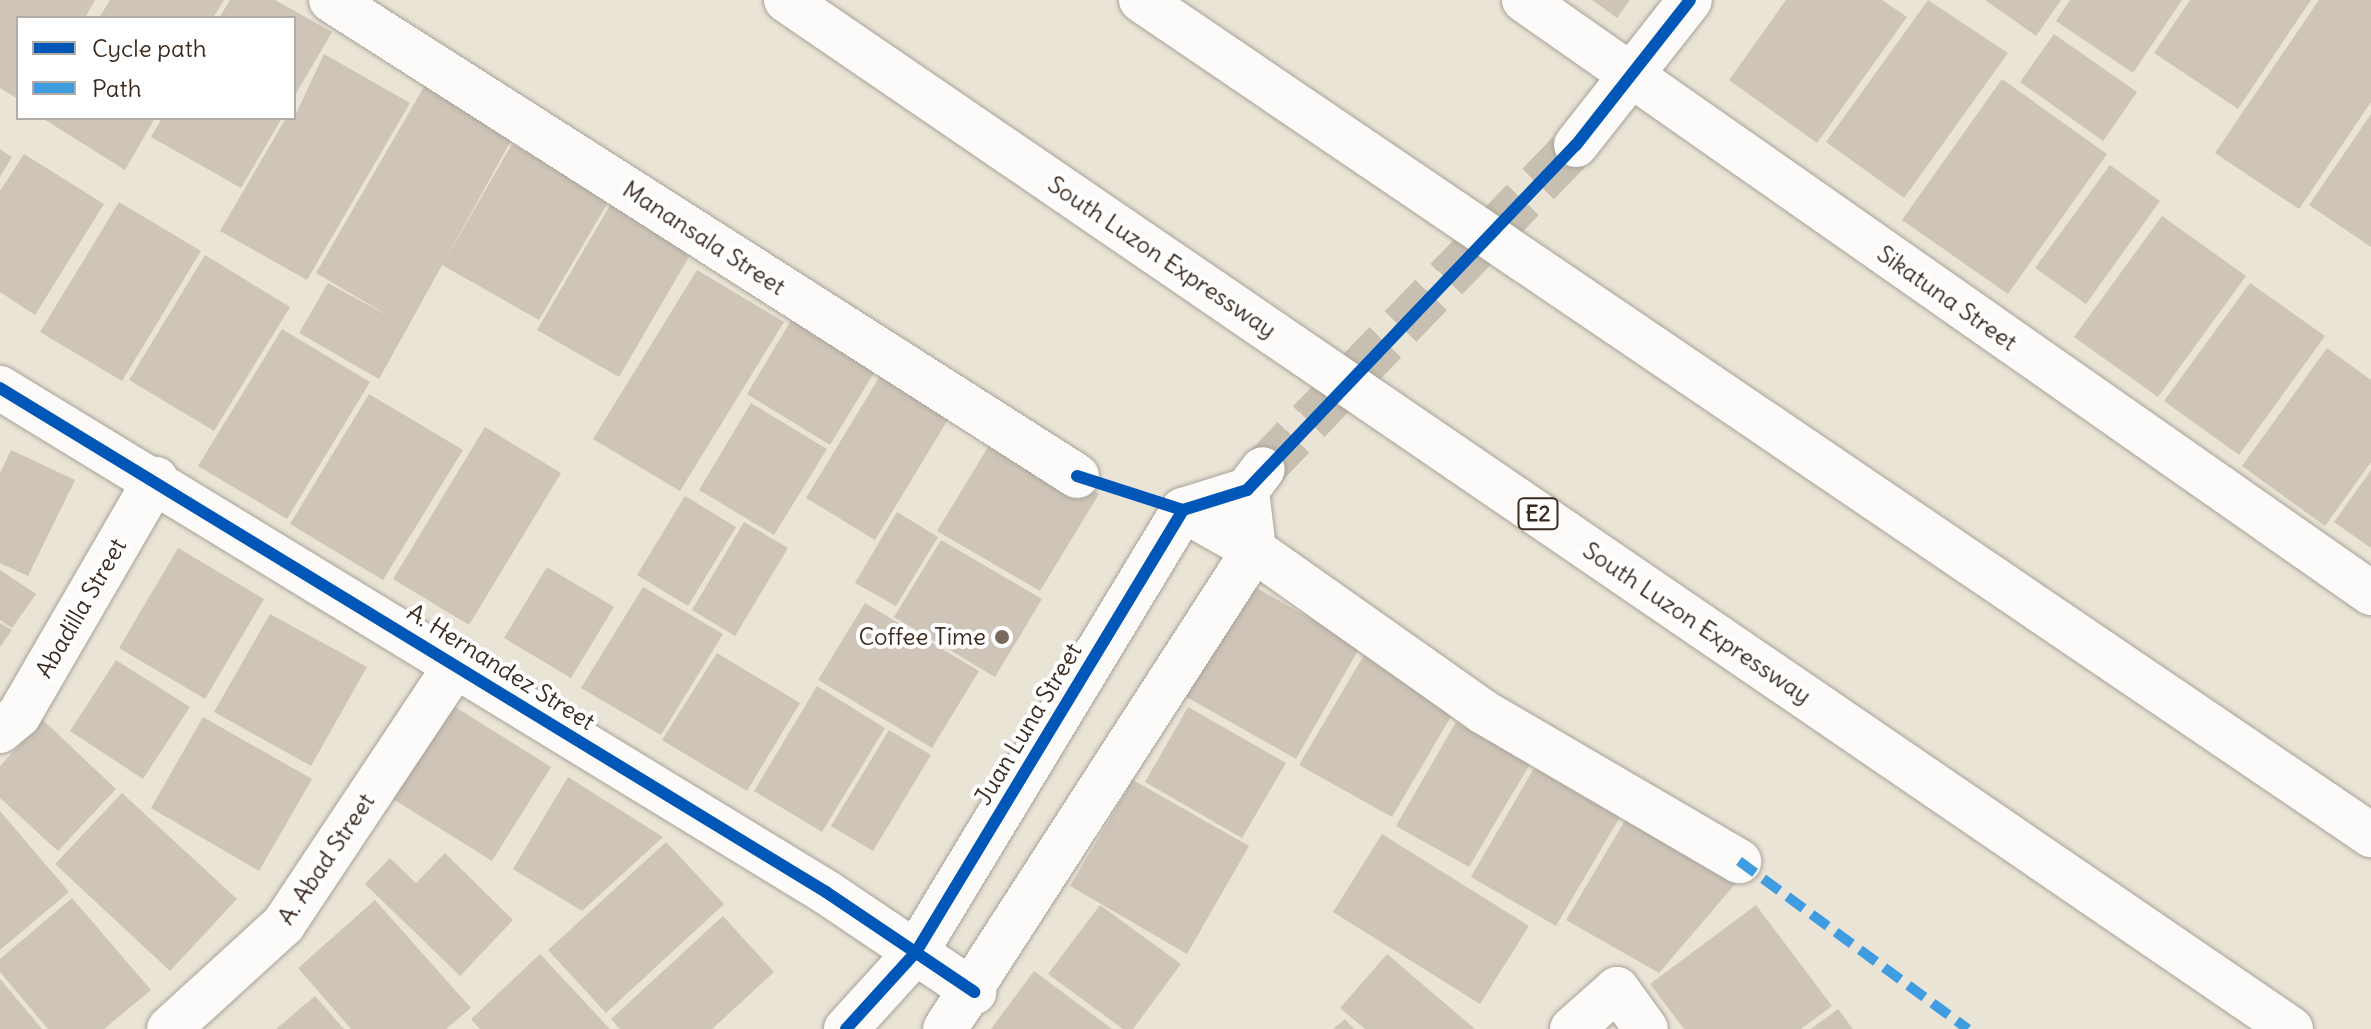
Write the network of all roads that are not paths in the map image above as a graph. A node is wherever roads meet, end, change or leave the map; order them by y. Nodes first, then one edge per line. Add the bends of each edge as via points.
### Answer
1 (331, 0) edge
2 (786, 0) edge
3 (1141, 0) edge
4 (1524, 0) edge
5 (1690, 0) edge
6 (1631, 77) junction
7 (1576, 145) tunnel mouth
8 (0, 388) edge
9 (1077, 476) dead end
10 (156, 479) junction
11 (1183, 510) junction
12 (1254, 550) junction
13 (2371, 593) edge
14 (456, 665) junction
15 (0, 731) edge
16 (2371, 835) edge
17 (1739, 861) dead end
18 (916, 952) junction
19 (974, 992) junction
20 (169, 1029) edge
21 (846, 1029) edge
22 (945, 1029) edge
23 (1572, 1029) edge
24 (1646, 1029) edge
25 (2291, 1029) edge

1 - 9 main road, Manansala Street
2 - 25 main road, South Luzon Expressway / E2
3 - 16 main road
4 - 6 main road, Sikatuna Street
5 - 6 main road
6 - 7 main road
6 - 13 main road, Sikatuna Street
8 - 10 main road, A. Hernandez Street
10 - 14 main road, A. Hernandez Street
10 - 15 main road, Abadilla Street via 19,715
11 - 12 main road
11 - 12 main road via 1255,480
11 - 18 main road, Juan Luna Street
12 - 17 main road via 1482,711
12 - 19 main road
14 - 18 main road, A. Hernandez Street
14 - 20 main road, A. Abad Street via 283,925
18 - 19 main road, A. Hernandez Street
18 - 21 main road, Juan Luna Street
19 - 22 main road
23 - 24 main road via 1617,989

